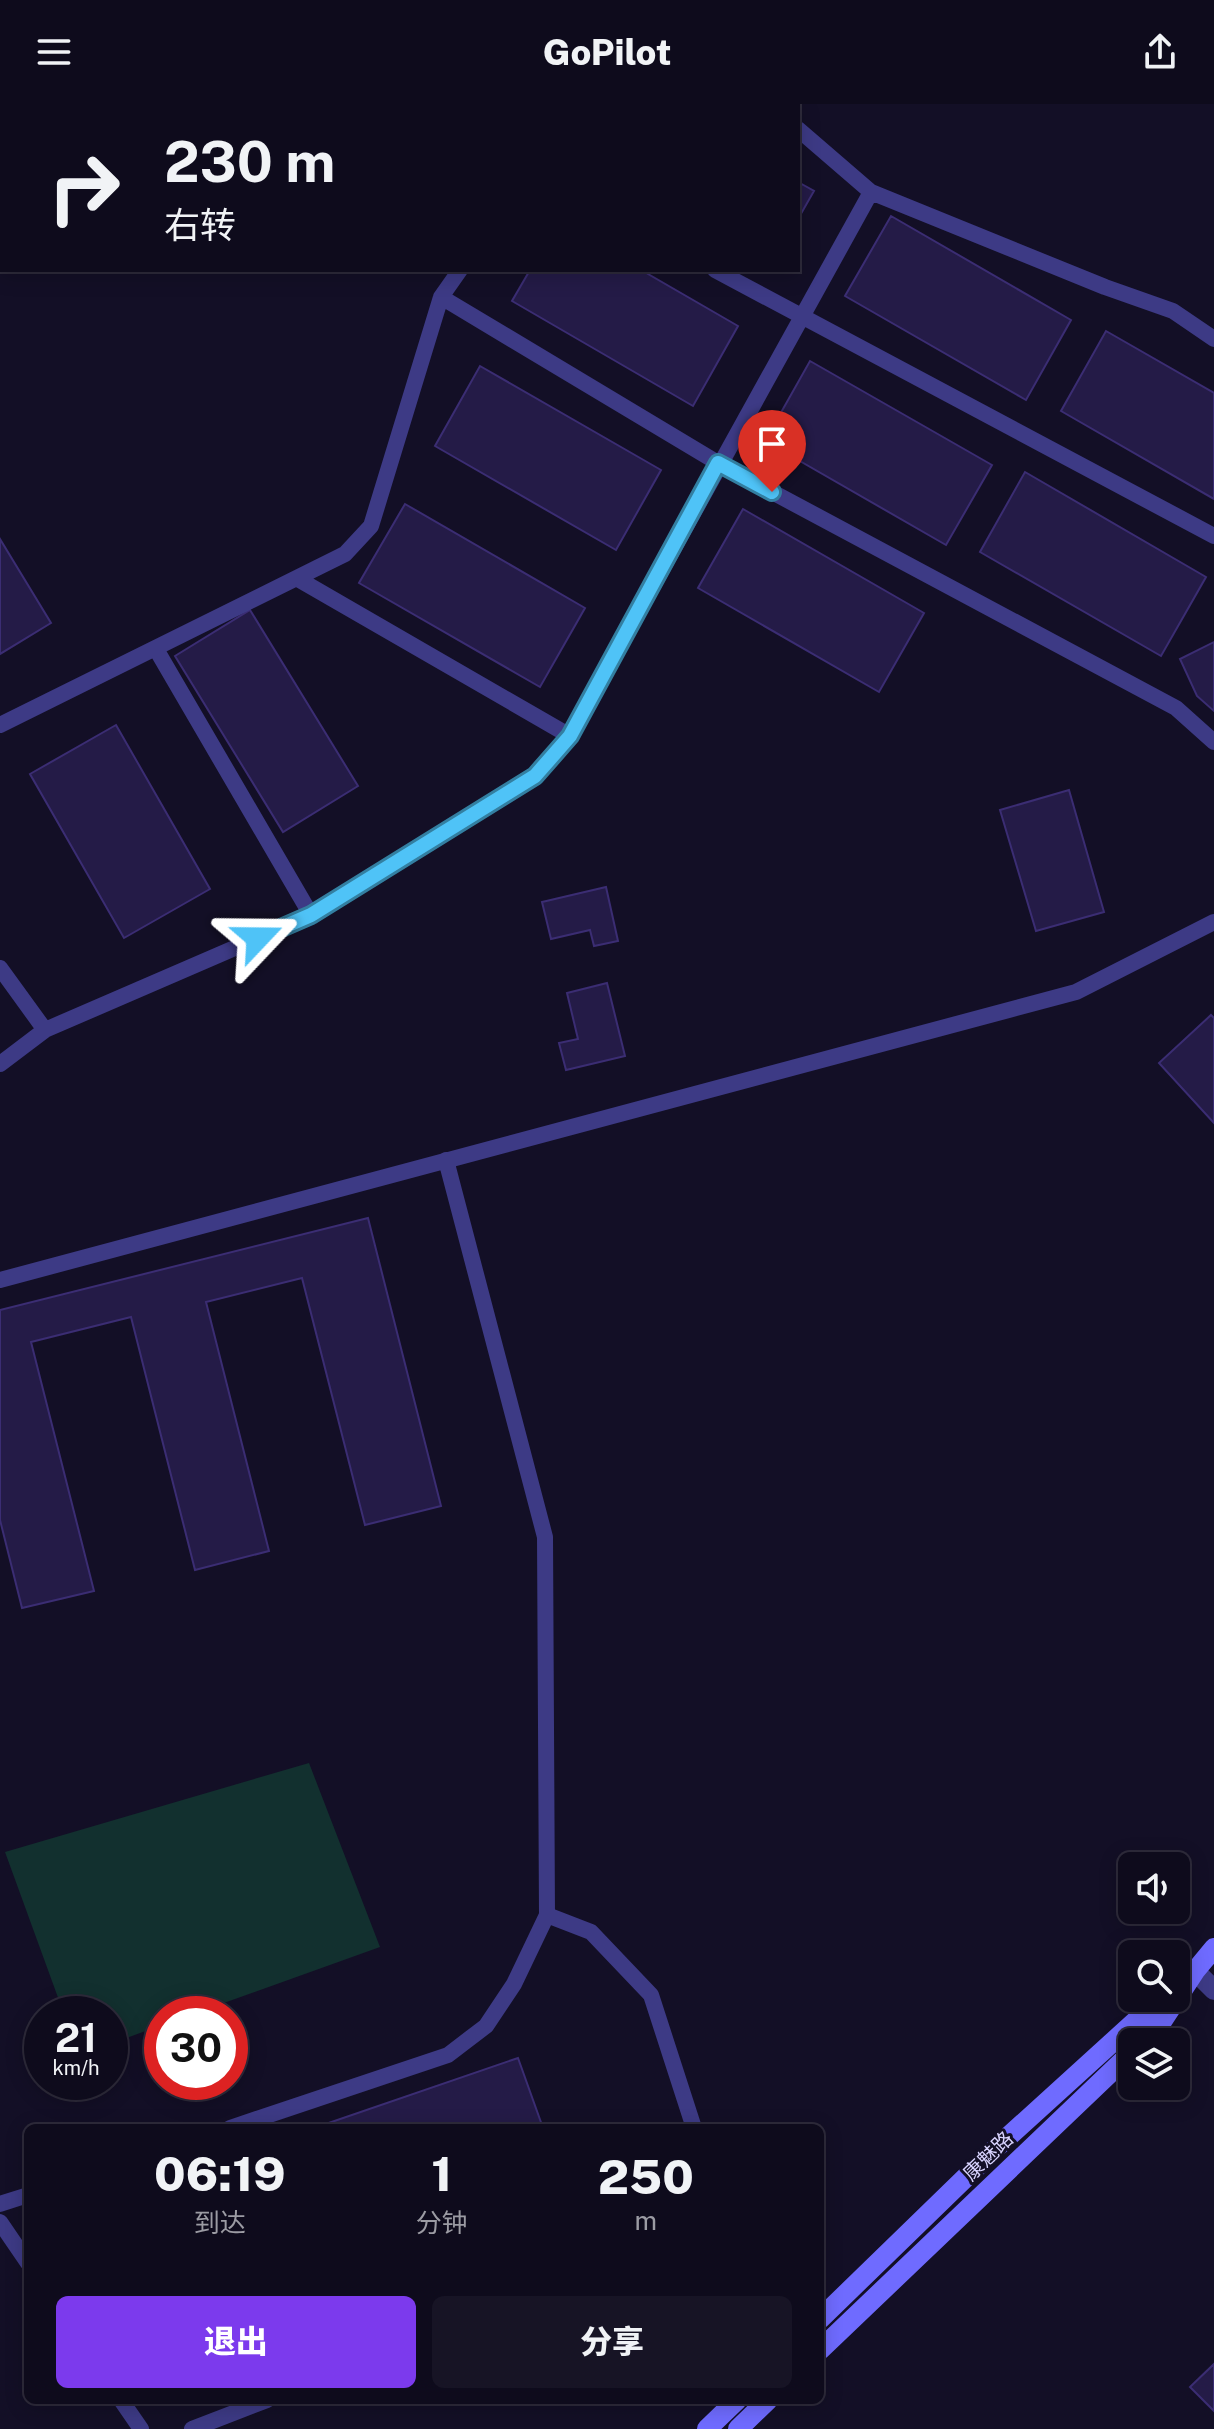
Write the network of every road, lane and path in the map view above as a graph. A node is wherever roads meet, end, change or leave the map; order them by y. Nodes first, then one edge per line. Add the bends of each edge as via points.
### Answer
1 (800, 131) edge
2 (871, 192) junction
3 (459, 272) edge
4 (719, 272) edge
5 (441, 297) junction
6 (800, 317) junction
7 (1214, 339) edge
8 (718, 463) junction
9 (1214, 536) edge
10 (298, 579) junction
11 (156, 649) junction
12 (0, 725) edge
13 (570, 736) junction
14 (1214, 742) edge
15 (311, 915) junction
16 (1214, 922) edge
17 (0, 968) edge
18 (45, 1030) junction
19 (0, 1064) edge
20 (446, 1160) junction
21 (0, 1280) edge
22 (547, 1915) junction
23 (1214, 1948) edge
24 (1214, 1959) edge
25 (1195, 1971) junction
26 (1190, 1975) edge
27 (1214, 1990) edge
28 (1146, 2012) edge
29 (1157, 2028) edge
30 (1118, 2065) edge
31 (242, 2124) edge
32 (693, 2124) edge
33 (24, 2196) edge
34 (0, 2204) edge
35 (0, 2222) edge
36 (24, 2257) edge
37 (824, 2315) edge
38 (824, 2346) edge
39 (124, 2404) edge
40 (257, 2404) edge
41 (733, 2404) edge
42 (764, 2404) edge
43 (141, 2429) edge
44 (192, 2429) edge
45 (707, 2429) edge
46 (738, 2429) edge

1 - 2 street
2 - 6 street
2 - 7 street via 1173,311
3 - 5 street
4 - 6 street
5 - 8 street
5 - 10 street via 371,526 345,554
6 - 8 street
6 - 9 street
8 - 13 street
8 - 14 street via 1173,706
10 - 11 street
10 - 13 street
11 - 12 street
11 - 15 street
13 - 15 street via 535,776
15 - 18 street
16 - 20 street via 1076,992
17 - 18 street
18 - 19 street
20 - 21 street
20 - 22 street via 545,1537
22 - 31 street via 514,1984 486,2026 448,2055
22 - 32 street via 591,1932 651,1995
23 - 25 main road
24 - 25 main road
25 - 26 main road
25 - 27 street
25 - 29 main road
28 - 37 main road, 康魅路
30 - 38 main road, 康魅路
33 - 34 street
35 - 36 street
39 - 43 street
40 - 44 street
41 - 45 main road
42 - 46 main road

